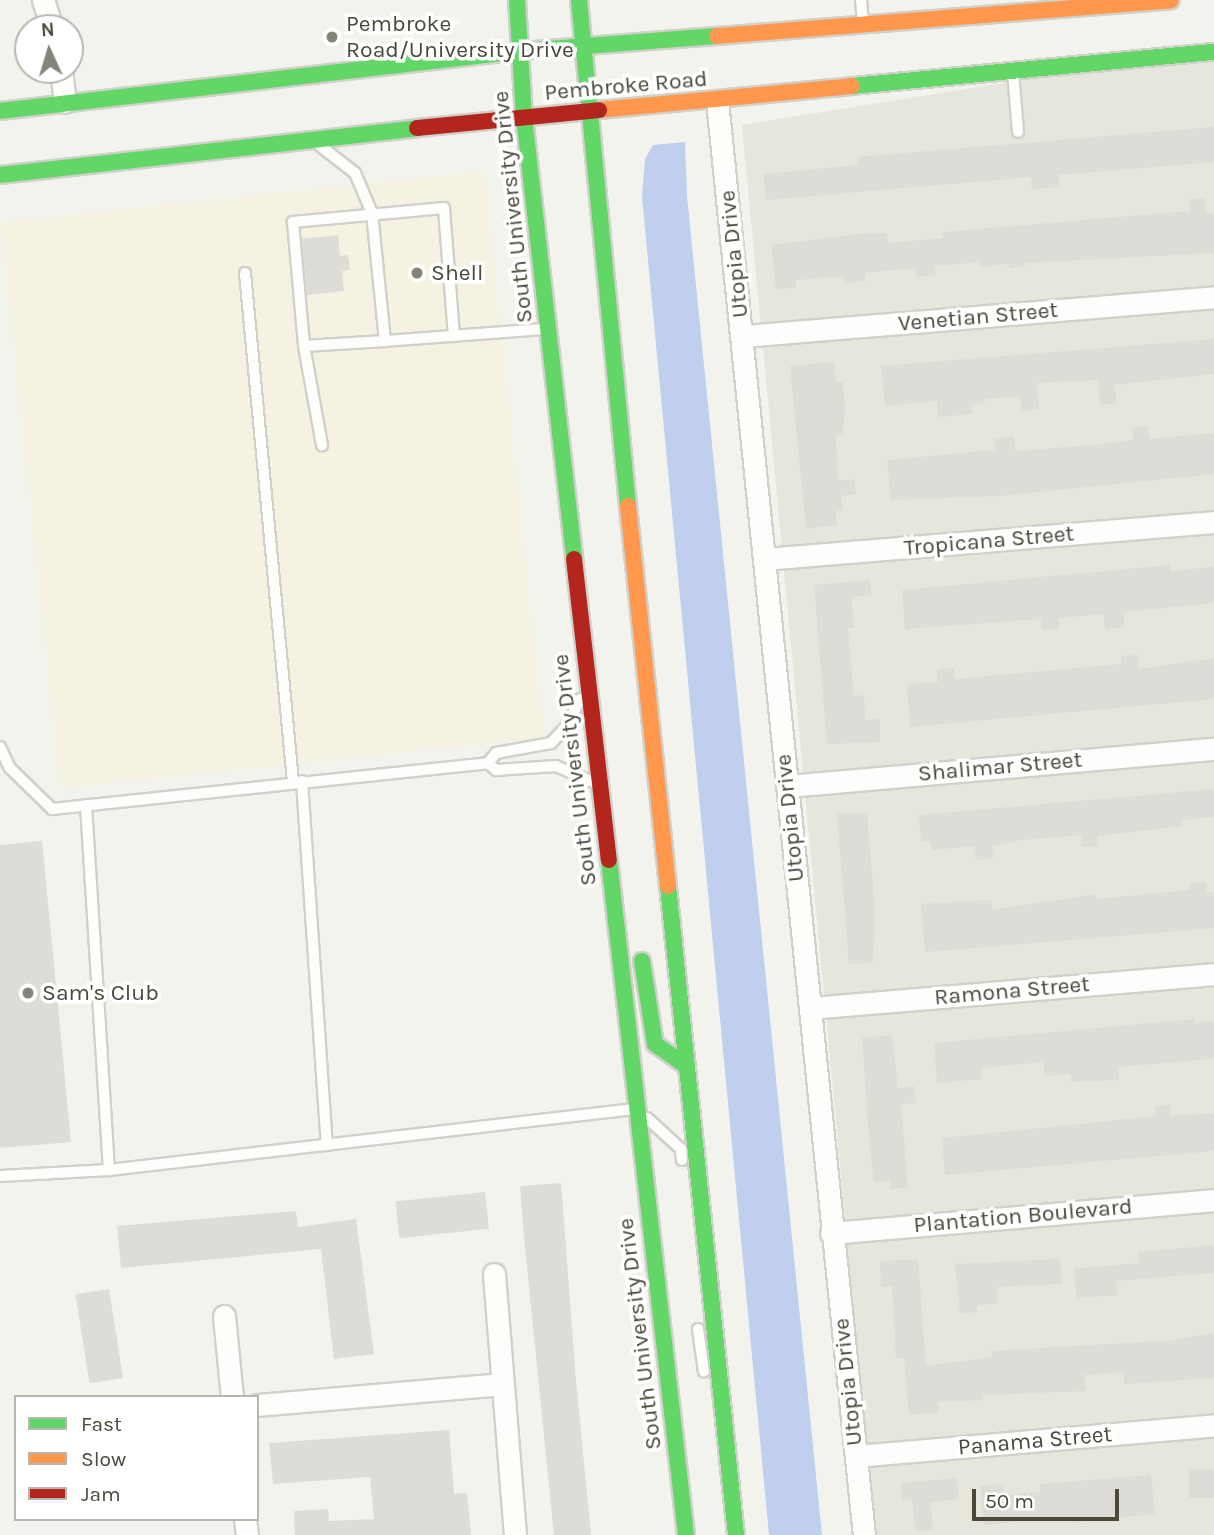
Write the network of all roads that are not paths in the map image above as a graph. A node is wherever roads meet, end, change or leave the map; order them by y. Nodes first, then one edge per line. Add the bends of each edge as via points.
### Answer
1 (517, 0) edge
2 (579, 0) edge
3 (861, 0) edge
4 (1168, 0) edge
5 (998, 7) edge
6 (863, 25) junction
7 (584, 46) junction
8 (521, 51) junction
9 (1214, 52) edge
10 (1013, 72) junction
11 (63, 84) edge
12 (717, 101) junction
13 (65, 102) junction
14 (0, 111) edge
15 (587, 112) junction
16 (524, 117) junction
17 (1018, 132) dead end
18 (312, 140) junction
19 (0, 175) edge
20 (372, 213) junction
21 (245, 273) dead end
22 (1214, 297) edge
23 (548, 329) junction
24 (454, 335) junction
25 (743, 336) junction
26 (385, 341) junction
27 (304, 346) junction
28 (322, 445) dead end
29 (1214, 522) edge
30 (764, 559) junction
31 (588, 683) junction
32 (0, 747) edge
33 (596, 748) junction
34 (1214, 749) edge
35 (488, 763) junction
36 (297, 782) junction
37 (786, 786) junction
38 (600, 787) junction
39 (86, 805) junction
40 (631, 893) dead end
41 (639, 946) dead end
42 (1214, 974) edge
43 (810, 1008) junction
44 (687, 1066) junction
45 (637, 1109) junction
46 (327, 1144) junction
47 (109, 1170) junction
48 (684, 1175) dead end
49 (0, 1176) edge
50 (1214, 1200) edge
51 (831, 1233) junction
52 (494, 1274) dead end
53 (225, 1316) dead end
54 (697, 1320) dead end
55 (501, 1384) junction
56 (232, 1395) edge
57 (259, 1405) edge
58 (1214, 1425) edge
59 (856, 1457) junction
60 (729, 1471) junction
61 (515, 1535) edge
62 (686, 1535) edge
63 (736, 1535) edge
64 (864, 1535) edge

1 - 8 main road, South University Drive
2 - 7 main road
3 - 6 lane
4 - 5 main road, Pembroke Road
5 - 6 main road, Pembroke Road
6 - 7 main road, Pembroke Road
7 - 8 main road, Pembroke Road
7 - 15 main road
8 - 13 main road, Pembroke Road
8 - 16 main road, South University Drive
9 - 10 main road, Pembroke Road
10 - 12 main road, Pembroke Road
10 - 17 lane
11 - 13 street
12 - 15 main road, Pembroke Road
12 - 25 street, Utopia Drive
13 - 14 main road, Pembroke Road
15 - 16 main road, Pembroke Road
15 - 44 main road
16 - 18 main road, Pembroke Road
16 - 23 main road, South University Drive
18 - 19 main road, Pembroke Road
18 - 20 lane via 355,173
20 - 24 lane via 444,208
20 - 26 lane
20 - 27 lane via 293,222
21 - 36 lane
22 - 25 street, Venetian Street
23 - 24 lane
23 - 31 main road, South University Drive
24 - 26 lane
25 - 30 street, Utopia Drive
26 - 27 lane
27 - 28 lane
29 - 30 street, Tropicana Street
30 - 37 street, Utopia Drive
31 - 33 main road, South University Drive
31 - 35 lane via 567,726 551,743 496,752
32 - 39 lane via 10,768 52,809
33 - 38 main road, South University Drive
33 - 40 main road via 612,776
34 - 37 street, Shalimar Street
35 - 36 lane
35 - 38 lane via 496,769 569,769
36 - 39 lane
36 - 46 lane
37 - 43 street, Utopia Drive
38 - 45 main road, South University Drive
39 - 47 lane
41 - 44 main road via 655,1044
42 - 43 street, Ramona Street
43 - 51 street, Utopia Drive
44 - 60 main road
45 - 46 lane
45 - 48 lane via 681,1149
45 - 62 main road, South University Drive
46 - 47 lane
47 - 49 lane
50 - 51 street, Plantation Boulevard
51 - 59 street, Utopia Drive
52 - 55 street
53 - 56 street
54 - 60 lane via 701,1359
55 - 57 street
55 - 61 street
58 - 59 street, Panama Street
59 - 64 street, Utopia Drive
60 - 63 main road

